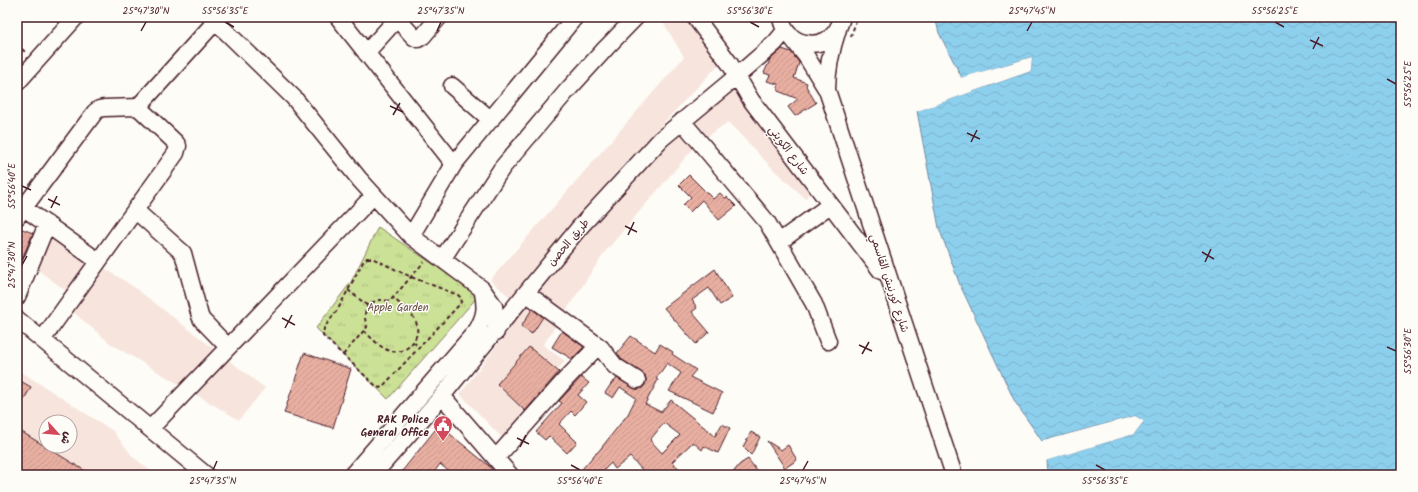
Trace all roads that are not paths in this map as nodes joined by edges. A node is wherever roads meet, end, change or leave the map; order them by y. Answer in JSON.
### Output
{"nodes":[{"id":1,"x":76,"y":17,"type":"edge"},
{"id":2,"x":338,"y":17,"type":"edge"},
{"id":3,"x":439,"y":17,"type":"edge"},
{"id":4,"x":575,"y":17,"type":"edge"},
{"id":5,"x":636,"y":17,"type":"edge"},
{"id":6,"x":695,"y":17,"type":"edge"},
{"id":7,"x":213,"y":19,"type":"edge"},
{"id":8,"x":840,"y":22,"type":"edge"},
{"id":9,"x":786,"y":29,"type":"edge"},
{"id":10,"x":366,"y":53,"type":"junction"},
{"id":11,"x":737,"y":76,"type":"junction"},
{"id":12,"x":17,"y":82,"type":"edge"},
{"id":13,"x":452,"y":86,"type":"dead end"},
{"id":14,"x":827,"y":90,"type":"junction"},
{"id":15,"x":138,"y":107,"type":"junction"},
{"id":16,"x":491,"y":120,"type":"junction"},
{"id":17,"x":682,"y":121,"type":"junction"},
{"id":18,"x":454,"y":164,"type":"junction"},
{"id":19,"x":374,"y":195,"type":"junction"},
{"id":20,"x":830,"y":205,"type":"junction"},
{"id":21,"x":135,"y":210,"type":"junction"},
{"id":22,"x":20,"y":212,"type":"edge"},
{"id":23,"x":47,"y":224,"type":"junction"},
{"id":24,"x":411,"y":236,"type":"junction"},
{"id":25,"x":779,"y":242,"type":"junction"},
{"id":26,"x":438,"y":255,"type":"junction"},
{"id":27,"x":98,"y":261,"type":"junction"},
{"id":28,"x":889,"y":280,"type":"junction"},
{"id":29,"x":482,"y":289,"type":"junction"},
{"id":30,"x":526,"y":293,"type":"junction"},
{"id":31,"x":17,"y":297,"type":"edge"},
{"id":32,"x":17,"y":319,"type":"edge"},
{"id":33,"x":496,"y":332,"type":"junction"},
{"id":34,"x":42,"y":340,"type":"junction"},
{"id":35,"x":828,"y":341,"type":"dead end"},
{"id":36,"x":598,"y":346,"type":"junction"},
{"id":37,"x":228,"y":347,"type":"junction"},
{"id":38,"x":637,"y":380,"type":"dead end"},
{"id":39,"x":442,"y":396,"type":"junction"},
{"id":40,"x":150,"y":429,"type":"junction"},
{"id":41,"x":392,"y":454,"type":"junction"},
{"id":42,"x":496,"y":458,"type":"junction"},
{"id":43,"x":206,"y":475,"type":"edge"},
{"id":44,"x":352,"y":475,"type":"edge"},
{"id":45,"x":373,"y":475,"type":"edge"},
{"id":46,"x":384,"y":475,"type":"edge"},
{"id":47,"x":510,"y":475,"type":"edge"},
{"id":48,"x":954,"y":475,"type":"edge"}],
"edges":[{"from":1,"to":12,"type":"street"},
{"from":2,"to":10,"type":"street"},
{"from":3,"to":10,"type":"street"},
{"from":4,"to":16,"type":"street"},
{"from":5,"to":26,"type":"street"},
{"from":6,"to":11,"type":"street","name":"شارع الكويتي"},
{"from":7,"to":15,"type":"street"},
{"from":7,"to":19,"type":"street"},
{"from":8,"to":9,"type":"street"},
{"from":8,"to":14,"type":"street","name":"شارع كورنيش القاسمي"},
{"from":9,"to":11,"type":"street","name":"طريق الحصن"},
{"from":9,"to":14,"type":"street","name":"شارع كورنيش القاسمي"},
{"from":10,"to":18,"type":"street"},
{"from":11,"to":17,"type":"street","name":"طريق الحصن"},
{"from":11,"to":20,"type":"street","name":"شارع الكويتي"},
{"from":13,"to":16,"type":"street"},
{"from":14,"to":28,"type":"street","name":"شارع كورنيش القاسمي"},
{"from":15,"to":21,"type":"street"},
{"from":15,"to":22,"type":"street"},
{"from":16,"to":18,"type":"street"},
{"from":17,"to":25,"type":"street"},
{"from":17,"to":30,"type":"street","name":"طريق الحصن"},
{"from":18,"to":24,"type":"street"},
{"from":19,"to":24,"type":"street"},
{"from":19,"to":37,"type":"street"},
{"from":20,"to":25,"type":"street"},
{"from":20,"to":28,"type":"street","name":"شارع الكويتي"},
{"from":21,"to":27,"type":"street"},
{"from":21,"to":37,"type":"street"},
{"from":22,"to":23,"type":"street"},
{"from":23,"to":27,"type":"street"},
{"from":23,"to":31,"type":"street"},
{"from":24,"to":26,"type":"street"},
{"from":25,"to":35,"type":"street"},
{"from":26,"to":29,"type":"street"},
{"from":27,"to":34,"type":"street"},
{"from":28,"to":48,"type":"street","name":"شارع كورنيش القاسمي"},
{"from":29,"to":33,"type":"street"},
{"from":29,"to":44,"type":"street"},
{"from":30,"to":33,"type":"street","name":"طريق الحصن"},
{"from":30,"to":36,"type":"street"},
{"from":32,"to":34,"type":"street"},
{"from":33,"to":39,"type":"street","name":"طريق الحصن"},
{"from":34,"to":40,"type":"street"},
{"from":36,"to":38,"type":"street"},
{"from":36,"to":42,"type":"street"},
{"from":37,"to":40,"type":"street"},
{"from":39,"to":41,"type":"street","name":"طريق الحصن"},
{"from":39,"to":42,"type":"street"},
{"from":40,"to":43,"type":"street"},
{"from":41,"to":45,"type":"street","name":"طريق الحصن"},
{"from":41,"to":46,"type":"street"},
{"from":42,"to":47,"type":"street"}]}
